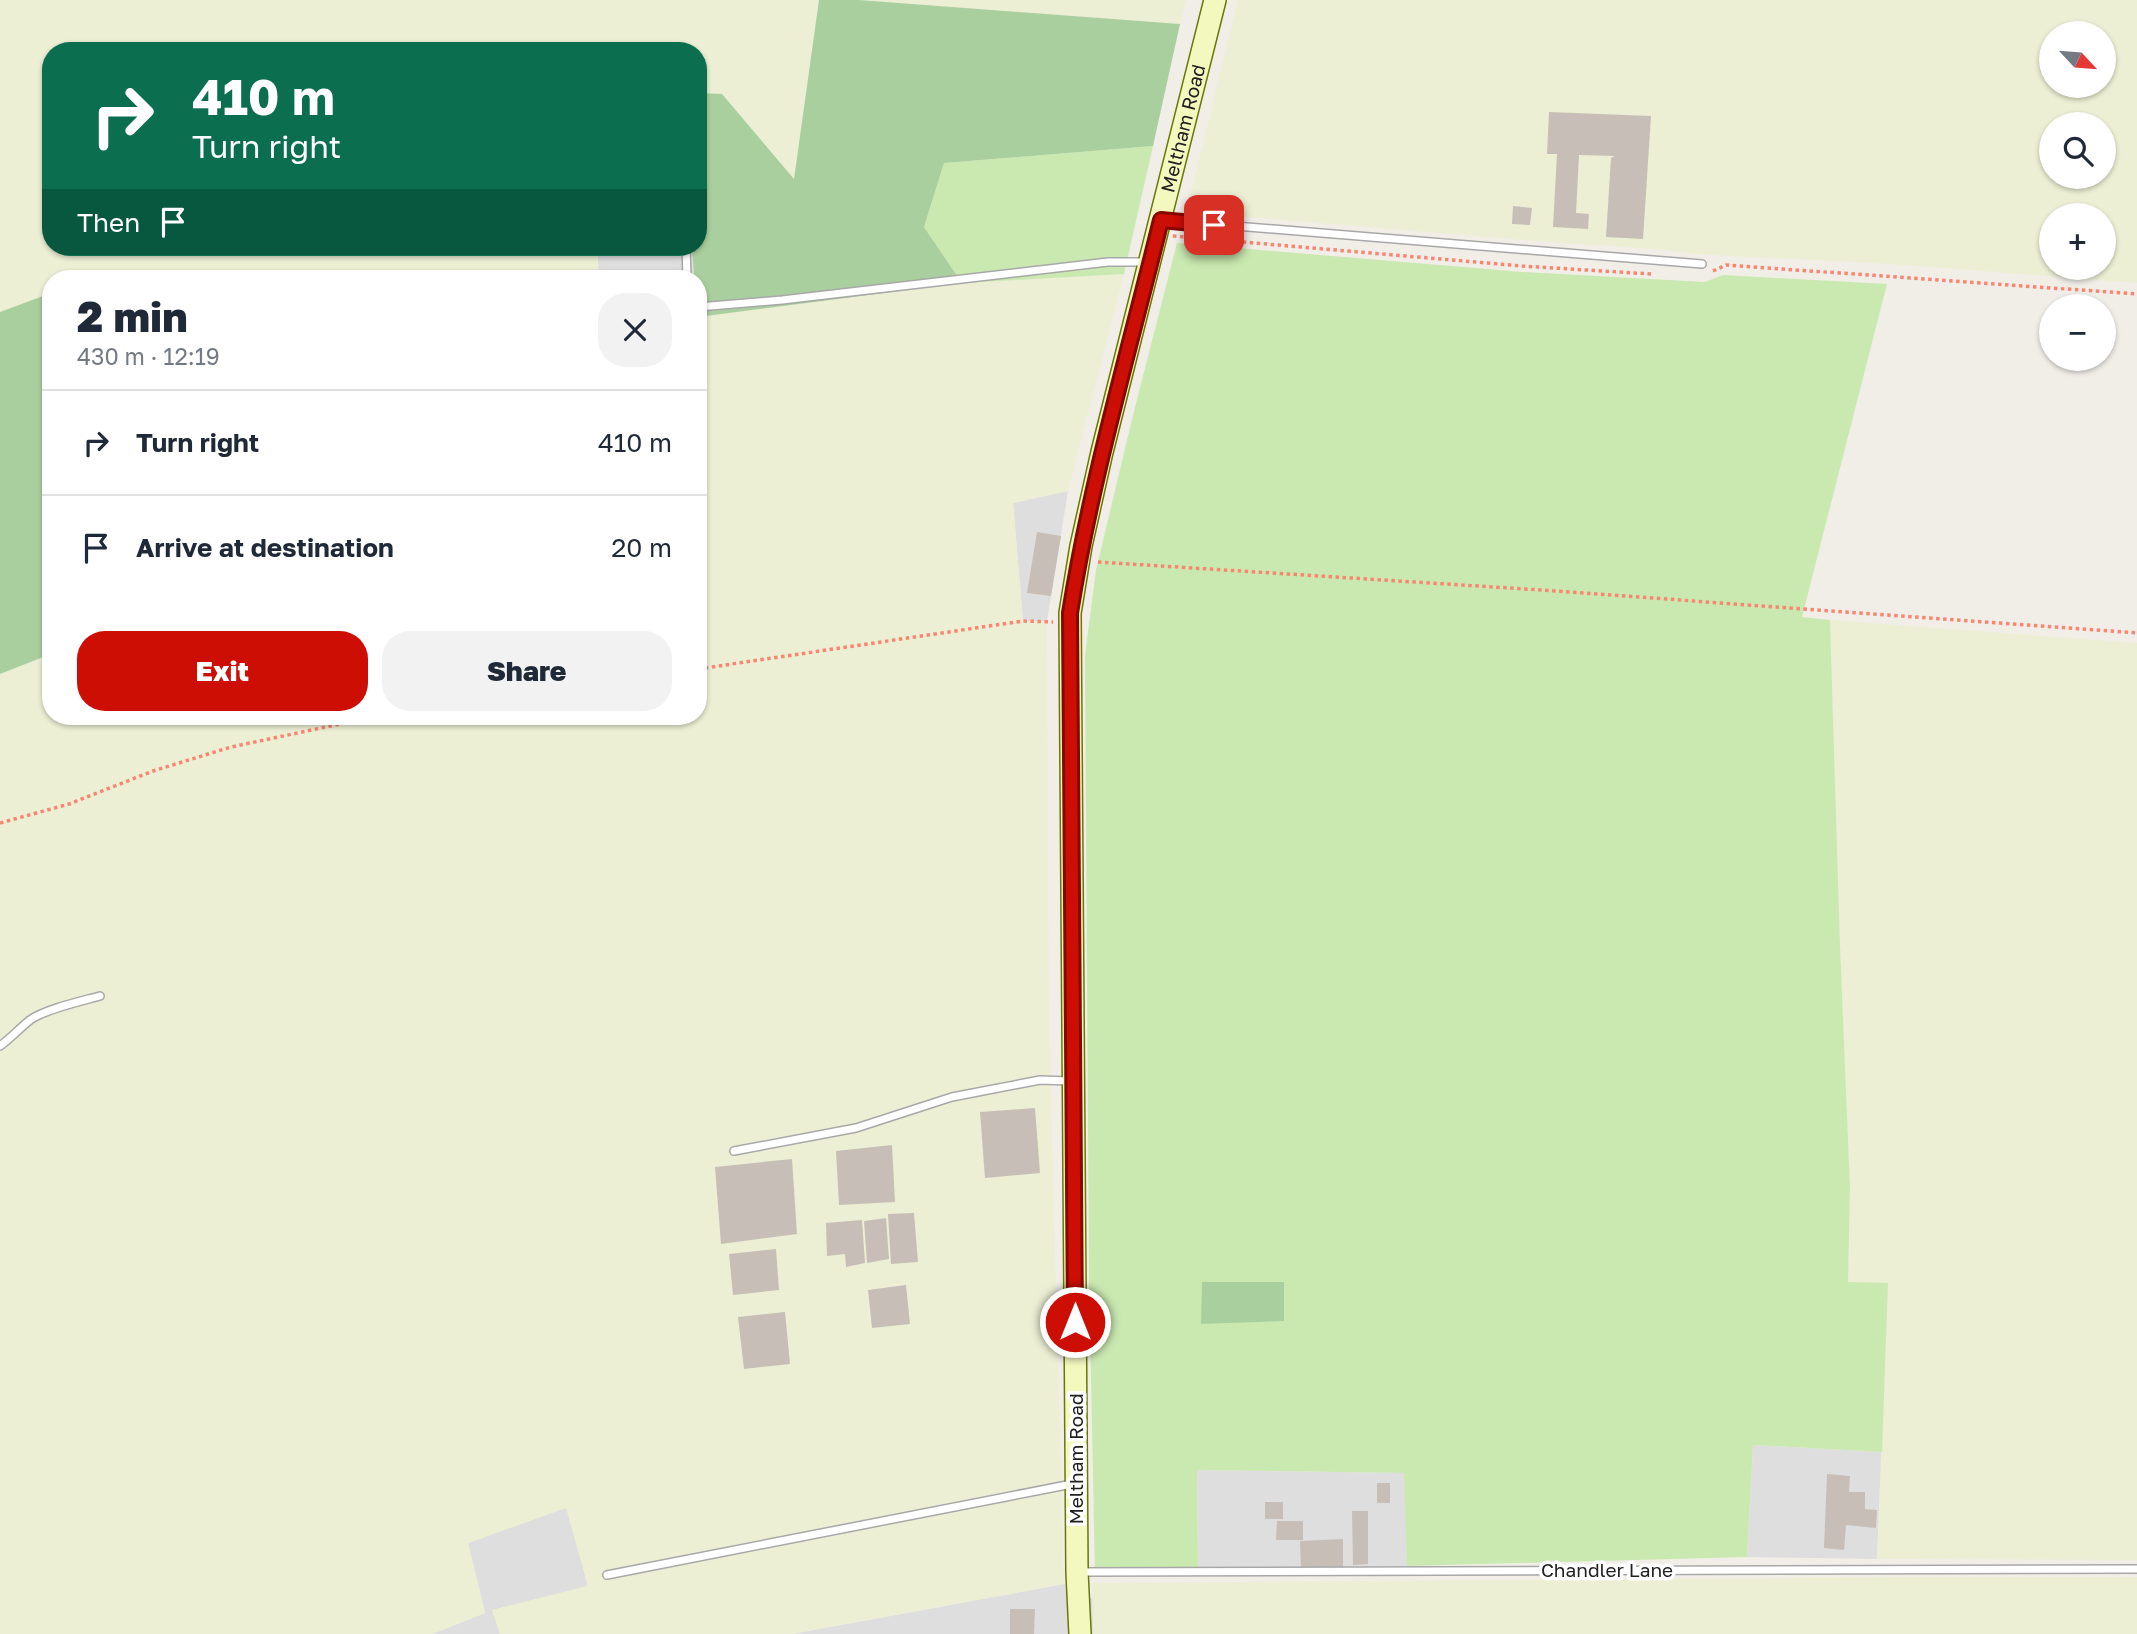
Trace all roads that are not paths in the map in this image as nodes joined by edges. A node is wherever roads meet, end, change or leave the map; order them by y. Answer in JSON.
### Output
{"nodes":[{"id":1,"x":1215,"y":0,"type":"edge"},
{"id":2,"x":1161,"y":220,"type":"junction"},
{"id":3,"x":1149,"y":262,"type":"junction"},
{"id":4,"x":1702,"y":264,"type":"dead end"},
{"id":5,"x":707,"y":306,"type":"edge"},
{"id":6,"x":100,"y":996,"type":"dead end"},
{"id":7,"x":0,"y":1046,"type":"edge"},
{"id":8,"x":1074,"y":1082,"type":"junction"},
{"id":9,"x":734,"y":1151,"type":"dead end"},
{"id":10,"x":1076,"y":1483,"type":"junction"},
{"id":11,"x":2137,"y":1569,"type":"edge"},
{"id":12,"x":1077,"y":1572,"type":"junction"},
{"id":13,"x":607,"y":1575,"type":"dead end"},
{"id":14,"x":1080,"y":1634,"type":"edge"}],
"edges":[{"from":1,"to":2,"type":"street","name":"Meltham Road"},
{"from":2,"to":3,"type":"street","name":"Meltham Road"},
{"from":2,"to":4,"type":"lane"},
{"from":3,"to":5,"type":"lane"},
{"from":3,"to":8,"type":"street","name":"Meltham Road"},
{"from":6,"to":7,"type":"lane"},
{"from":8,"to":9,"type":"lane"},
{"from":8,"to":10,"type":"street","name":"Meltham Road"},
{"from":10,"to":12,"type":"street","name":"Meltham Road"},
{"from":10,"to":13,"type":"lane"},
{"from":11,"to":12,"type":"lane","name":"Chandler Lane"},
{"from":12,"to":14,"type":"street","name":"Meltham Road"}]}
